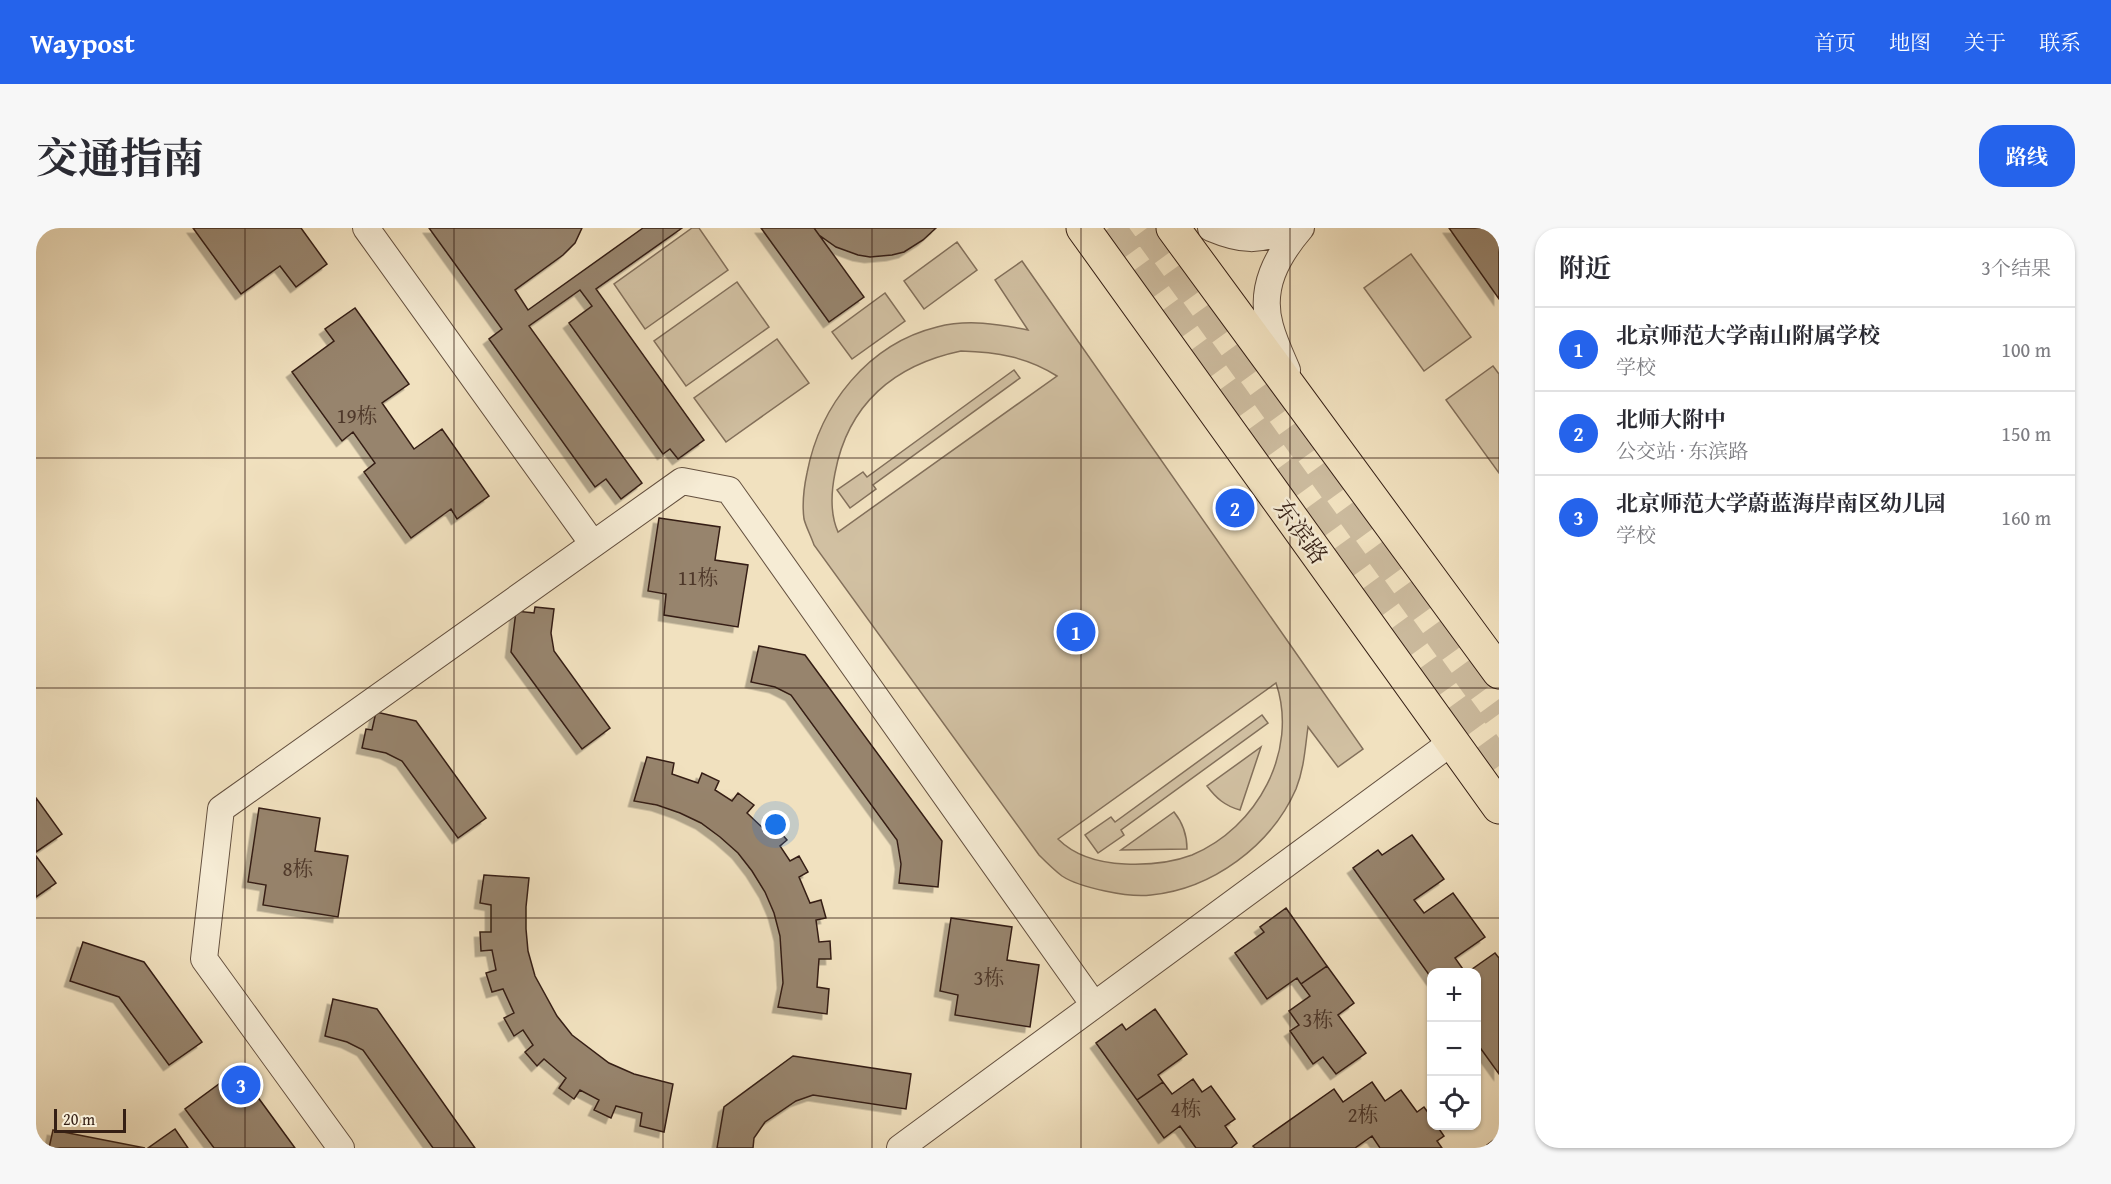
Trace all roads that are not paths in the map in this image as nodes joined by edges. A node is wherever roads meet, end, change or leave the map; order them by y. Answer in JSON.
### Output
{"nodes":[{"id":1,"x":366,"y":228,"type":"edge"},
{"id":2,"x":1083,"y":228,"type":"edge"},
{"id":3,"x":1173,"y":228,"type":"edge"},
{"id":4,"x":1211,"y":228,"type":"edge"},
{"id":5,"x":1290,"y":228,"type":"edge"},
{"id":6,"x":1301,"y":228,"type":"edge"},
{"id":7,"x":1299,"y":401,"type":"junction"},
{"id":8,"x":593,"y":544,"type":"junction"},
{"id":9,"x":1499,"y":672,"type":"edge"},
{"id":10,"x":1452,"y":742,"type":"junction"},
{"id":11,"x":1499,"y":807,"type":"edge"},
{"id":12,"x":1094,"y":1005,"type":"junction"},
{"id":13,"x":341,"y":1148,"type":"edge"},
{"id":14,"x":900,"y":1148,"type":"edge"}],
"edges":[{"from":1,"to":8,"type":"street"},
{"from":2,"to":10,"type":"main road","name":"东滨路"},
{"from":3,"to":7,"type":"main road"},
{"from":4,"to":5,"type":"street"},
{"from":6,"to":7,"type":"street"},
{"from":7,"to":9,"type":"main road"},
{"from":8,"to":12,"type":"street"},
{"from":8,"to":13,"type":"street"},
{"from":10,"to":11,"type":"main road","name":"东滨路"},
{"from":10,"to":12,"type":"street"},
{"from":12,"to":14,"type":"street"}]}
